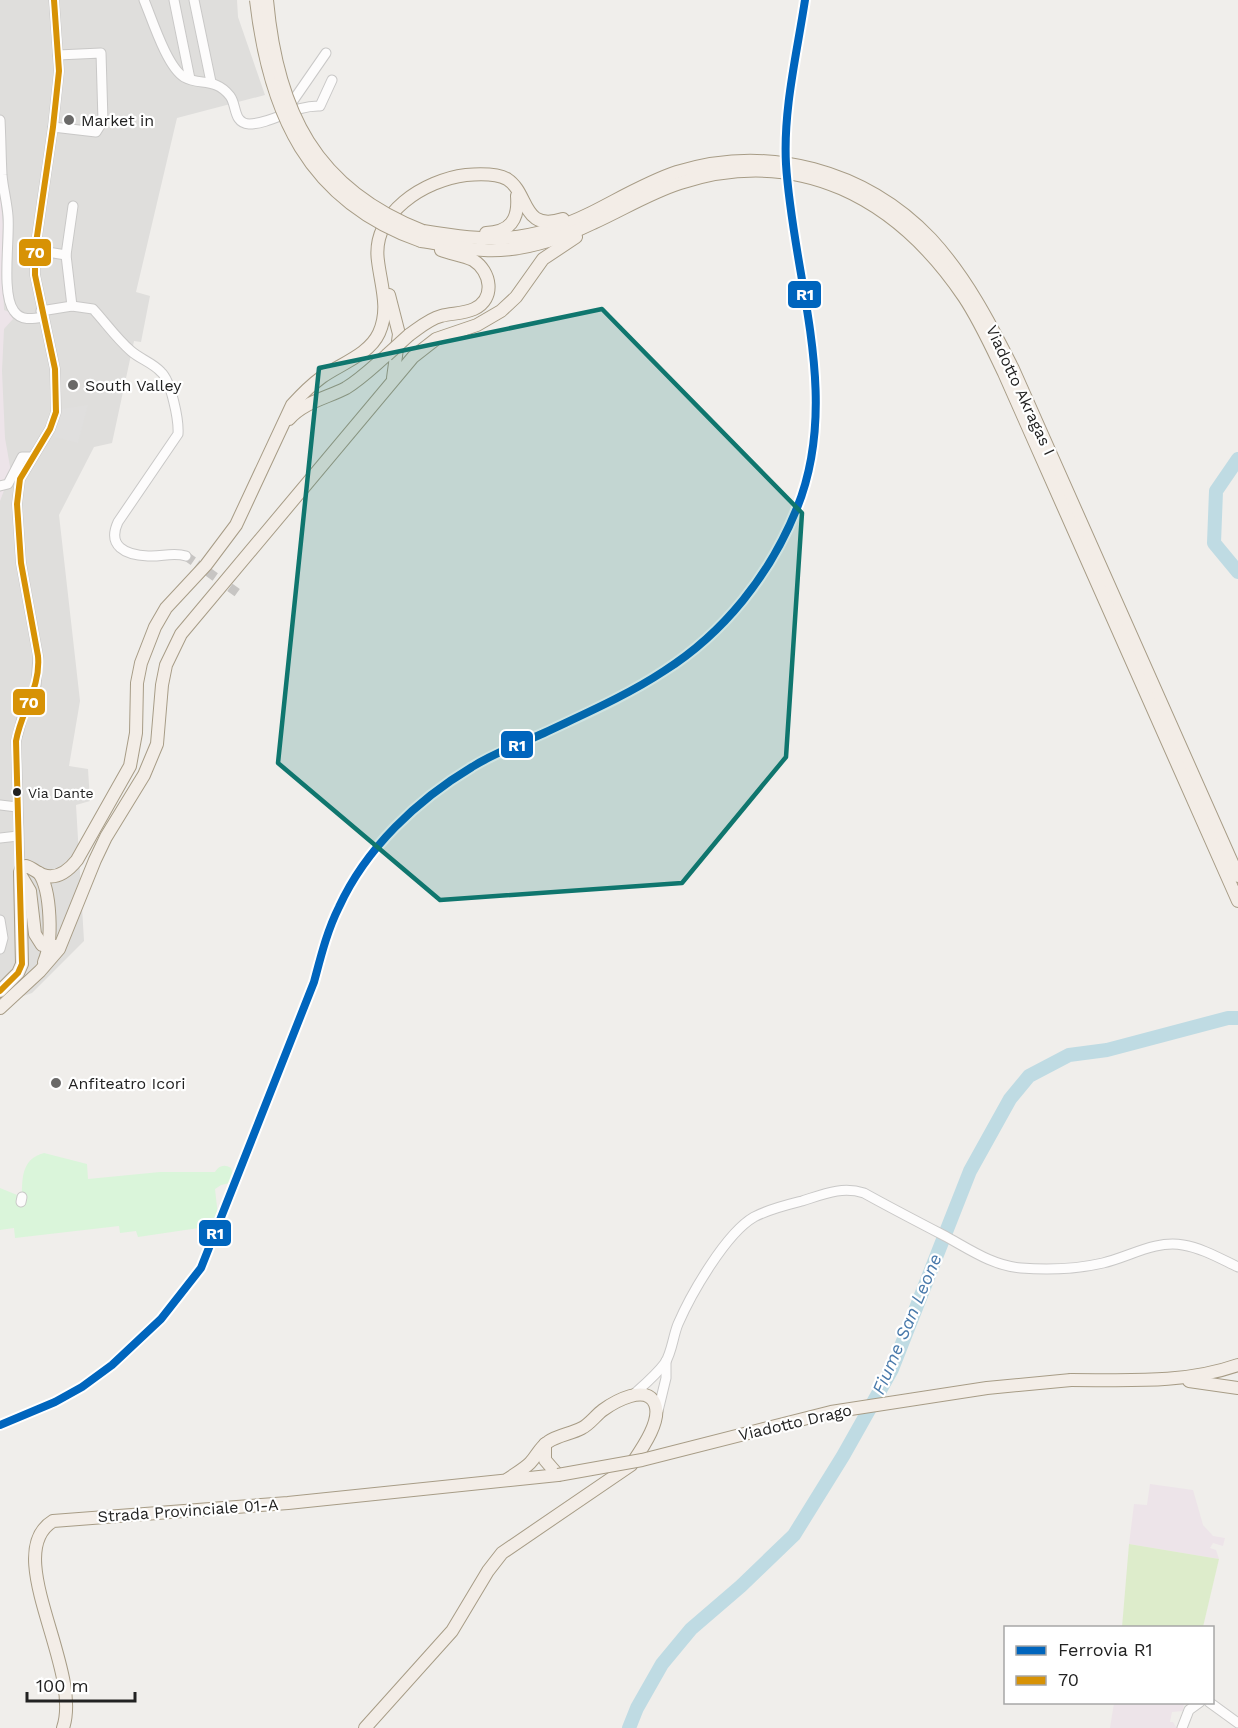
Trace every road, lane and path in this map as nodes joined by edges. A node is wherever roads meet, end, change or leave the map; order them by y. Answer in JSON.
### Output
{"nodes":[{"id":1,"x":54,"y":0,"type":"edge"},
{"id":2,"x":144,"y":0,"type":"edge"},
{"id":3,"x":174,"y":0,"type":"edge"},
{"id":4,"x":195,"y":0,"type":"edge"},
{"id":5,"x":256,"y":0,"type":"edge"},
{"id":6,"x":267,"y":0,"type":"edge"},
{"id":7,"x":200,"y":28,"type":"junction"},
{"id":8,"x":180,"y":32,"type":"junction"},
{"id":9,"x":326,"y":53,"type":"dead end"},
{"id":10,"x":58,"y":56,"type":"junction"},
{"id":11,"x":190,"y":79,"type":"junction"},
{"id":12,"x":332,"y":80,"type":"dead end"},
{"id":13,"x":211,"y":82,"type":"junction"},
{"id":14,"x":286,"y":112,"type":"junction"},
{"id":15,"x":0,"y":120,"type":"edge"},
{"id":16,"x":53,"y":127,"type":"junction"},
{"id":17,"x":514,"y":186,"type":"junction"},
{"id":18,"x":606,"y":205,"type":"junction"},
{"id":19,"x":73,"y":206,"type":"dead end"},
{"id":20,"x":623,"y":208,"type":"junction"},
{"id":21,"x":422,"y":236,"type":"junction"},
{"id":22,"x":35,"y":250,"type":"junction"},
{"id":23,"x":66,"y":255,"type":"junction"},
{"id":24,"x":380,"y":271,"type":"junction"},
{"id":25,"x":72,"y":306,"type":"junction"},
{"id":26,"x":42,"y":314,"type":"junction"},
{"id":27,"x":392,"y":379,"type":"junction"},
{"id":28,"x":280,"y":430,"type":"junction"},
{"id":29,"x":32,"y":457,"type":"junction"},
{"id":30,"x":0,"y":486,"type":"edge"},
{"id":31,"x":186,"y":556,"type":"tunnel mouth"},
{"id":32,"x":0,"y":805,"type":"edge"},
{"id":33,"x":17,"y":807,"type":"junction"},
{"id":34,"x":18,"y":836,"type":"junction"},
{"id":35,"x":0,"y":838,"type":"edge"},
{"id":36,"x":30,"y":871,"type":"junction"},
{"id":37,"x":1238,"y":876,"type":"edge"},
{"id":38,"x":1238,"y":901,"type":"edge"},
{"id":39,"x":0,"y":920,"type":"edge"},
{"id":40,"x":55,"y":946,"type":"junction"},
{"id":41,"x":0,"y":949,"type":"edge"},
{"id":42,"x":0,"y":992,"type":"edge"},
{"id":43,"x":0,"y":1008,"type":"edge"},
{"id":44,"x":1238,"y":1267,"type":"edge"},
{"id":45,"x":666,"y":1361,"type":"junction"},
{"id":46,"x":1234,"y":1366,"type":"edge"},
{"id":47,"x":1176,"y":1379,"type":"junction"},
{"id":48,"x":1236,"y":1388,"type":"edge"},
{"id":49,"x":633,"y":1395,"type":"junction"},
{"id":50,"x":658,"y":1411,"type":"junction"},
{"id":51,"x":545,"y":1444,"type":"junction"},
{"id":52,"x":545,"y":1460,"type":"junction"},
{"id":53,"x":532,"y":1461,"type":"junction"},
{"id":54,"x":558,"y":1475,"type":"junction"},
{"id":55,"x":540,"y":1477,"type":"junction"},
{"id":56,"x":505,"y":1480,"type":"junction"},
{"id":57,"x":27,"y":1535,"type":"dead end"},
{"id":58,"x":40,"y":1639,"type":"dead end"},
{"id":59,"x":1197,"y":1704,"type":"edge"},
{"id":60,"x":1212,"y":1704,"type":"edge"},
{"id":61,"x":1238,"y":1723,"type":"edge"},
{"id":62,"x":63,"y":1728,"type":"edge"},
{"id":63,"x":365,"y":1728,"type":"edge"},
{"id":64,"x":1182,"y":1728,"type":"edge"}],
"edges":[{"from":1,"to":10,"type":"street"},
{"from":2,"to":11,"type":"street"},
{"from":3,"to":8,"type":"street"},
{"from":4,"to":7,"type":"street"},
{"from":5,"to":21,"type":"main road","bridge":true},
{"from":6,"to":21,"type":"main road","bridge":true},
{"from":7,"to":8,"type":"street"},
{"from":7,"to":13,"type":"street"},
{"from":8,"to":11,"type":"street"},
{"from":9,"to":14,"type":"street"},
{"from":10,"to":16,"type":"street"},
{"from":10,"to":16,"type":"street"},
{"from":11,"to":13,"type":"street"},
{"from":12,"to":14,"type":"street"},
{"from":13,"to":14,"type":"street"},
{"from":15,"to":26,"type":"street"},
{"from":16,"to":22,"type":"street"},
{"from":17,"to":18,"type":"main road"},
{"from":17,"to":21,"type":"main road"},
{"from":17,"to":24,"type":"main road"},
{"from":18,"to":21,"type":"main road"},
{"from":18,"to":37,"type":"main road","name":"Viadotto Akragas I"},
{"from":19,"to":23,"type":"street"},
{"from":20,"to":21,"type":"main road"},
{"from":20,"to":27,"type":"main road"},
{"from":20,"to":38,"type":"main road","name":"Viadotto Akragas I"},
{"from":21,"to":28,"type":"main road","bridge":true},
{"from":22,"to":23,"type":"street"},
{"from":22,"to":26,"type":"street"},
{"from":23,"to":25,"type":"street"},
{"from":24,"to":27,"type":"main road"},
{"from":24,"to":28,"type":"main road"},
{"from":25,"to":26,"type":"street"},
{"from":25,"to":31,"type":"street"},
{"from":26,"to":29,"type":"street"},
{"from":27,"to":40,"type":"main road"},
{"from":28,"to":36,"type":"main road"},
{"from":29,"to":30,"type":"street"},
{"from":29,"to":33,"type":"street"},
{"from":32,"to":33,"type":"street"},
{"from":33,"to":34,"type":"street"},
{"from":34,"to":35,"type":"street"},
{"from":34,"to":36,"type":"street"},
{"from":36,"to":40,"type":"main road"},
{"from":36,"to":40,"type":"main road"},
{"from":36,"to":42,"type":"main road"},
{"from":39,"to":41,"type":"street"},
{"from":40,"to":43,"type":"main road"},
{"from":44,"to":45,"type":"street"},
{"from":45,"to":49,"type":"street"},
{"from":45,"to":50,"type":"street"},
{"from":46,"to":47,"type":"main road"},
{"from":47,"to":48,"type":"main road"},
{"from":47,"to":54,"type":"main road","name":"Viadotto Drago","bridge":true},
{"from":49,"to":50,"type":"main road"},
{"from":49,"to":51,"type":"main road"},
{"from":50,"to":63,"type":"main road"},
{"from":51,"to":52,"type":"main road"},
{"from":51,"to":53,"type":"main road"},
{"from":52,"to":54,"type":"main road"},
{"from":52,"to":55,"type":"main road"},
{"from":53,"to":55,"type":"main road"},
{"from":53,"to":56,"type":"main road"},
{"from":54,"to":55,"type":"main road","name":"Strada Provinciale 01-A"},
{"from":55,"to":56,"type":"main road","name":"Strada Provinciale 01-A"},
{"from":56,"to":57,"type":"main road","name":"Strada Provinciale 01-A"},
{"from":58,"to":62,"type":"main road"},
{"from":59,"to":64,"type":"street"},
{"from":60,"to":61,"type":"street"}]}
